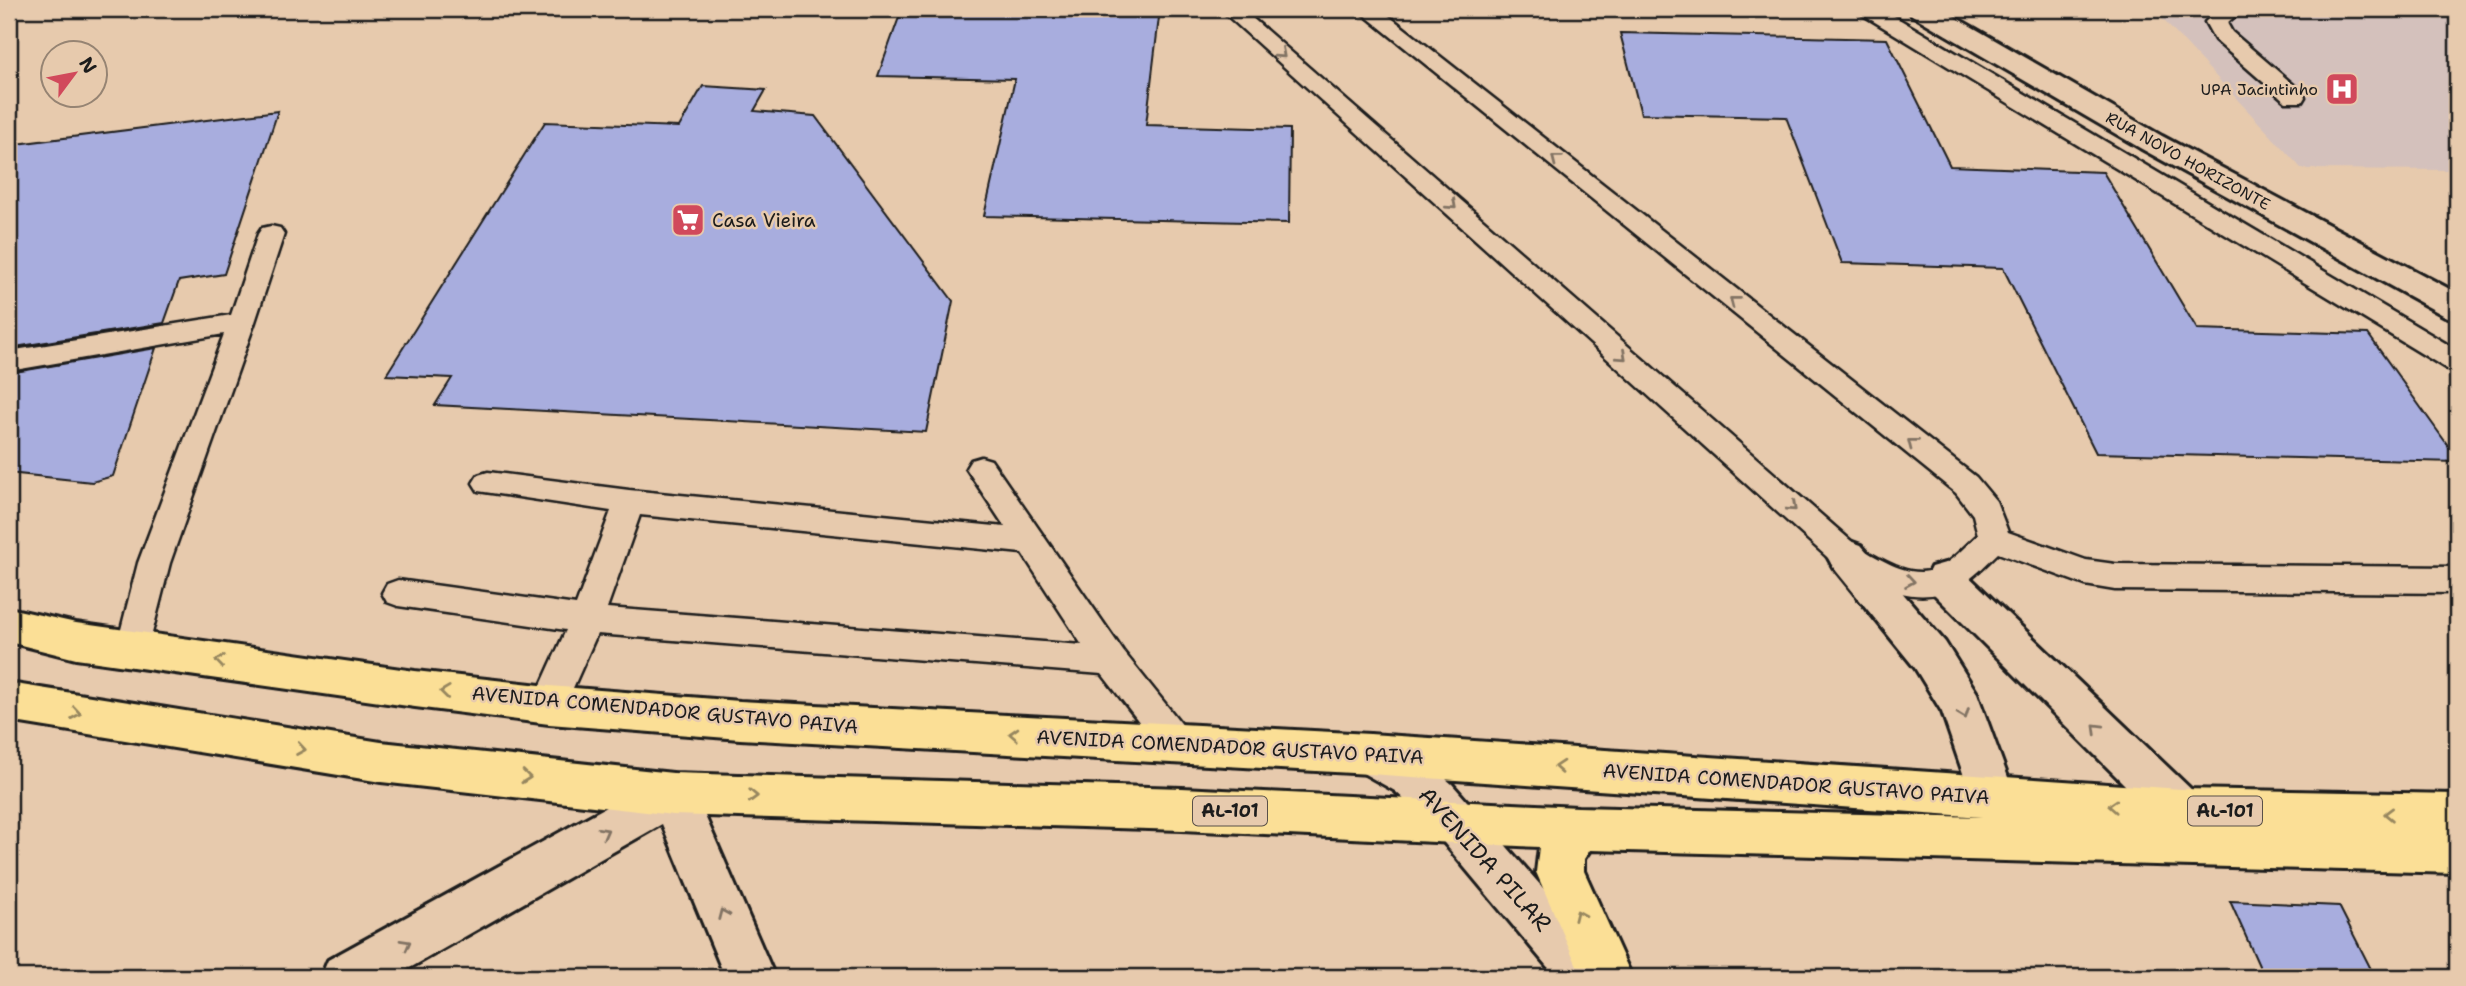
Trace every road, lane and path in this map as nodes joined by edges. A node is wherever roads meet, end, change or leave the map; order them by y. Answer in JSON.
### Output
{"nodes":[{"id":1,"x":1230,"y":9,"type":"edge"},
{"id":2,"x":1367,"y":9,"type":"edge"},
{"id":3,"x":1867,"y":9,"type":"edge"},
{"id":4,"x":1922,"y":9,"type":"edge"},
{"id":5,"x":2242,"y":9,"type":"edge"},
{"id":6,"x":2294,"y":97,"type":"dead end"},
{"id":7,"x":271,"y":234,"type":"dead end"},
{"id":8,"x":2457,"y":308,"type":"edge"},
{"id":9,"x":242,"y":322,"type":"junction"},
{"id":10,"x":9,"y":361,"type":"edge"},
{"id":11,"x":2457,"y":362,"type":"edge"},
{"id":12,"x":981,"y":468,"type":"dead end"},
{"id":13,"x":488,"y":482,"type":"dead end"},
{"id":14,"x":629,"y":502,"type":"junction"},
{"id":15,"x":1994,"y":539,"type":"junction"},
{"id":16,"x":1030,"y":542,"type":"junction"},
{"id":17,"x":1847,"y":556,"type":"junction"},
{"id":18,"x":1945,"y":579,"type":"junction"},
{"id":19,"x":2457,"y":580,"type":"edge"},
{"id":20,"x":398,"y":593,"type":"dead end"},
{"id":21,"x":587,"y":620,"type":"junction"},
{"id":22,"x":9,"y":625,"type":"edge"},
{"id":23,"x":132,"y":649,"type":"junction"},
{"id":24,"x":1111,"y":661,"type":"junction"},
{"id":25,"x":9,"y":702,"type":"edge"},
{"id":26,"x":549,"y":705,"type":"junction"},
{"id":27,"x":1176,"y":743,"type":"junction"},
{"id":28,"x":1370,"y":754,"type":"junction"},
{"id":29,"x":673,"y":794,"type":"junction"},
{"id":30,"x":1993,"y":799,"type":"junction"},
{"id":31,"x":2181,"y":810,"type":"junction"},
{"id":32,"x":2457,"y":816,"type":"edge"},
{"id":33,"x":1457,"y":823,"type":"junction"},
{"id":34,"x":1578,"y":828,"type":"junction"},
{"id":35,"x":2457,"y":851,"type":"edge"},
{"id":36,"x":346,"y":977,"type":"edge"},
{"id":37,"x":750,"y":977,"type":"edge"},
{"id":38,"x":1588,"y":977,"type":"edge"},
{"id":39,"x":1607,"y":977,"type":"edge"}],
"edges":[{"from":1,"to":17,"type":"lane","one_way":true},
{"from":15,"to":2,"type":"lane","one_way":true},
{"from":3,"to":11,"type":"lane"},
{"from":4,"to":8,"type":"street","name":"RUA NOVO HORIZONTE"},
{"from":5,"to":6,"type":"lane"},
{"from":7,"to":9,"type":"lane"},
{"from":9,"to":10,"type":"lane"},
{"from":9,"to":23,"type":"lane"},
{"from":12,"to":16,"type":"lane"},
{"from":13,"to":14,"type":"lane"},
{"from":14,"to":16,"type":"lane"},
{"from":14,"to":21,"type":"lane"},
{"from":15,"to":18,"type":"lane"},
{"from":15,"to":19,"type":"lane"},
{"from":16,"to":24,"type":"lane"},
{"from":17,"to":18,"type":"lane","one_way":true},
{"from":17,"to":30,"type":"street","one_way":true},
{"from":31,"to":18,"type":"street","one_way":true},
{"from":20,"to":21,"type":"lane"},
{"from":21,"to":24,"type":"lane"},
{"from":21,"to":26,"type":"lane"},
{"from":22,"to":23,"type":"main road","name":"AVENIDA COMENDADOR GUSTAVO PAIVA","number":"AL-101"},
{"from":26,"to":23,"type":"main road","name":"AVENIDA COMENDADOR GUSTAVO PAIVA","number":"AL-101","one_way":true},
{"from":24,"to":27,"type":"lane"},
{"from":25,"to":29,"type":"main road","number":"AL-101","one_way":true},
{"from":27,"to":26,"type":"main road","name":"AVENIDA COMENDADOR GUSTAVO PAIVA","number":"AL-101","one_way":true},
{"from":27,"to":28,"type":"main road","name":"AVENIDA COMENDADOR GUSTAVO PAIVA","number":"AL-101"},
{"from":30,"to":28,"type":"main road","name":"AVENIDA COMENDADOR GUSTAVO PAIVA","number":"AL-101","one_way":true},
{"from":28,"to":33,"type":"street","name":"AVENIDA PILAR"},
{"from":29,"to":33,"type":"main road","number":"AL-101","one_way":true},
{"from":36,"to":29,"type":"street","one_way":true},
{"from":37,"to":29,"type":"street","one_way":true},
{"from":31,"to":30,"type":"main road","name":"AVENIDA COMENDADOR GUSTAVO PAIVA","number":"AL-101","one_way":true},
{"from":32,"to":31,"type":"main road","name":"AVENIDA COMENDADOR GUSTAVO PAIVA","number":"AL-101","one_way":true},
{"from":33,"to":34,"type":"main road","number":"AL-101"},
{"from":33,"to":38,"type":"street","name":"AVENIDA PILAR"},
{"from":34,"to":35,"type":"main road","number":"AL-101"},
{"from":39,"to":34,"type":"main road","one_way":true}]}
